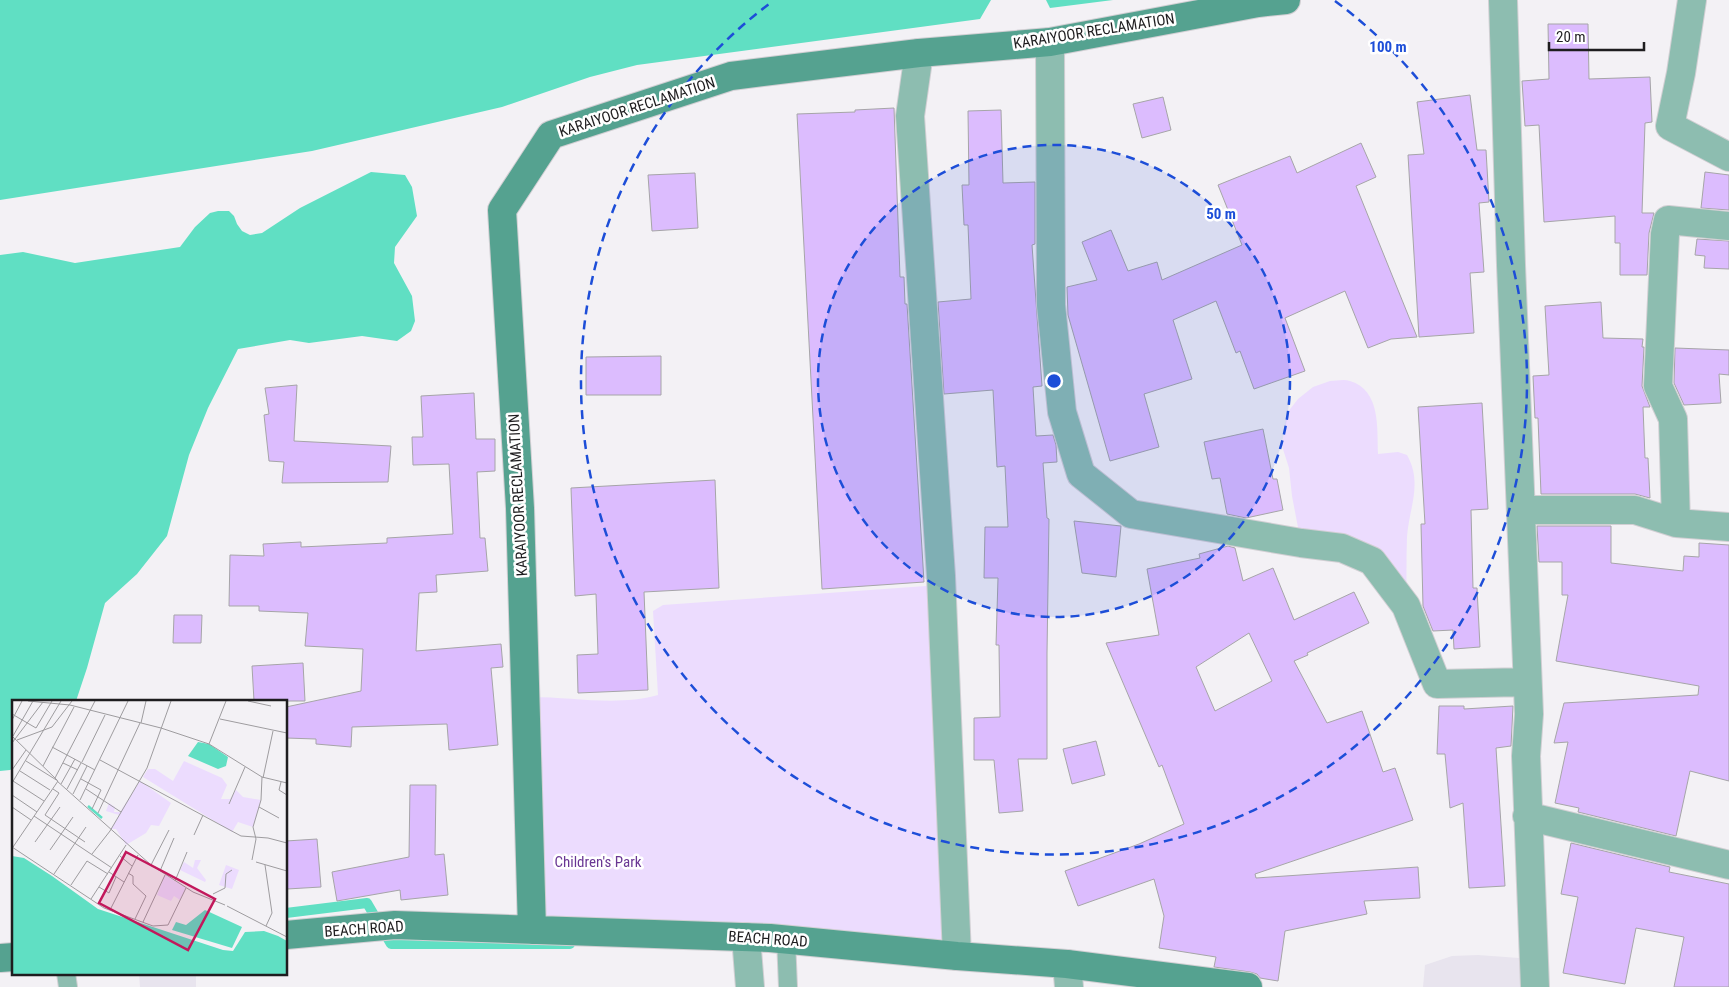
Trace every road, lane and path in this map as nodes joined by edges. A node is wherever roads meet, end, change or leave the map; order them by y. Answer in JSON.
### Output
{"nodes":[{"id":1,"x":1286,"y":0,"type":"edge"},
{"id":2,"x":1503,"y":0,"type":"edge"},
{"id":3,"x":1692,"y":0,"type":"edge"},
{"id":4,"x":1050,"y":42,"type":"junction"},
{"id":5,"x":919,"y":53,"type":"junction"},
{"id":6,"x":1729,"y":157,"type":"edge"},
{"id":7,"x":1729,"y":226,"type":"edge"},
{"id":8,"x":1521,"y":510,"type":"junction"},
{"id":9,"x":1676,"y":523,"type":"junction"},
{"id":10,"x":1729,"y":527,"type":"edge"},
{"id":11,"x":1527,"y":682,"type":"junction"},
{"id":12,"x":1527,"y":816,"type":"junction"},
{"id":13,"x":1729,"y":865,"type":"edge"},
{"id":14,"x":532,"y":930,"type":"junction"},
{"id":15,"x":288,"y":934,"type":"edge"},
{"id":16,"x":746,"y":937,"type":"junction"},
{"id":17,"x":786,"y":940,"type":"junction"},
{"id":18,"x":957,"y":956,"type":"junction"},
{"id":19,"x":66,"y":974,"type":"edge"},
{"id":20,"x":1068,"y":976,"type":"edge"},
{"id":21,"x":1243,"y":986,"type":"edge"},
{"id":22,"x":68,"y":987,"type":"edge"},
{"id":23,"x":750,"y":987,"type":"edge"},
{"id":24,"x":788,"y":987,"type":"edge"},
{"id":25,"x":1535,"y":987,"type":"edge"}],
"edges":[{"from":1,"to":4,"type":"main road","name":"KARAIYOOR RECLAMATION"},
{"from":2,"to":8,"type":"street"},
{"from":3,"to":6,"type":"street"},
{"from":4,"to":5,"type":"main road","name":"KARAIYOOR RECLAMATION"},
{"from":4,"to":11,"type":"street"},
{"from":5,"to":14,"type":"main road","name":"KARAIYOOR RECLAMATION"},
{"from":5,"to":18,"type":"street"},
{"from":7,"to":9,"type":"street"},
{"from":8,"to":9,"type":"street"},
{"from":8,"to":11,"type":"street"},
{"from":9,"to":10,"type":"street"},
{"from":11,"to":12,"type":"street"},
{"from":12,"to":13,"type":"street"},
{"from":12,"to":25,"type":"street"},
{"from":14,"to":15,"type":"main road","name":"BEACH ROAD"},
{"from":14,"to":16,"type":"main road","name":"BEACH ROAD"},
{"from":16,"to":17,"type":"main road","name":"BEACH ROAD"},
{"from":16,"to":23,"type":"street"},
{"from":17,"to":18,"type":"main road","name":"BEACH ROAD"},
{"from":17,"to":24,"type":"lane"},
{"from":18,"to":20,"type":"main road","name":"BEACH ROAD"},
{"from":19,"to":22,"type":"lane"},
{"from":20,"to":21,"type":"main road","name":"BEACH ROAD"}]}
